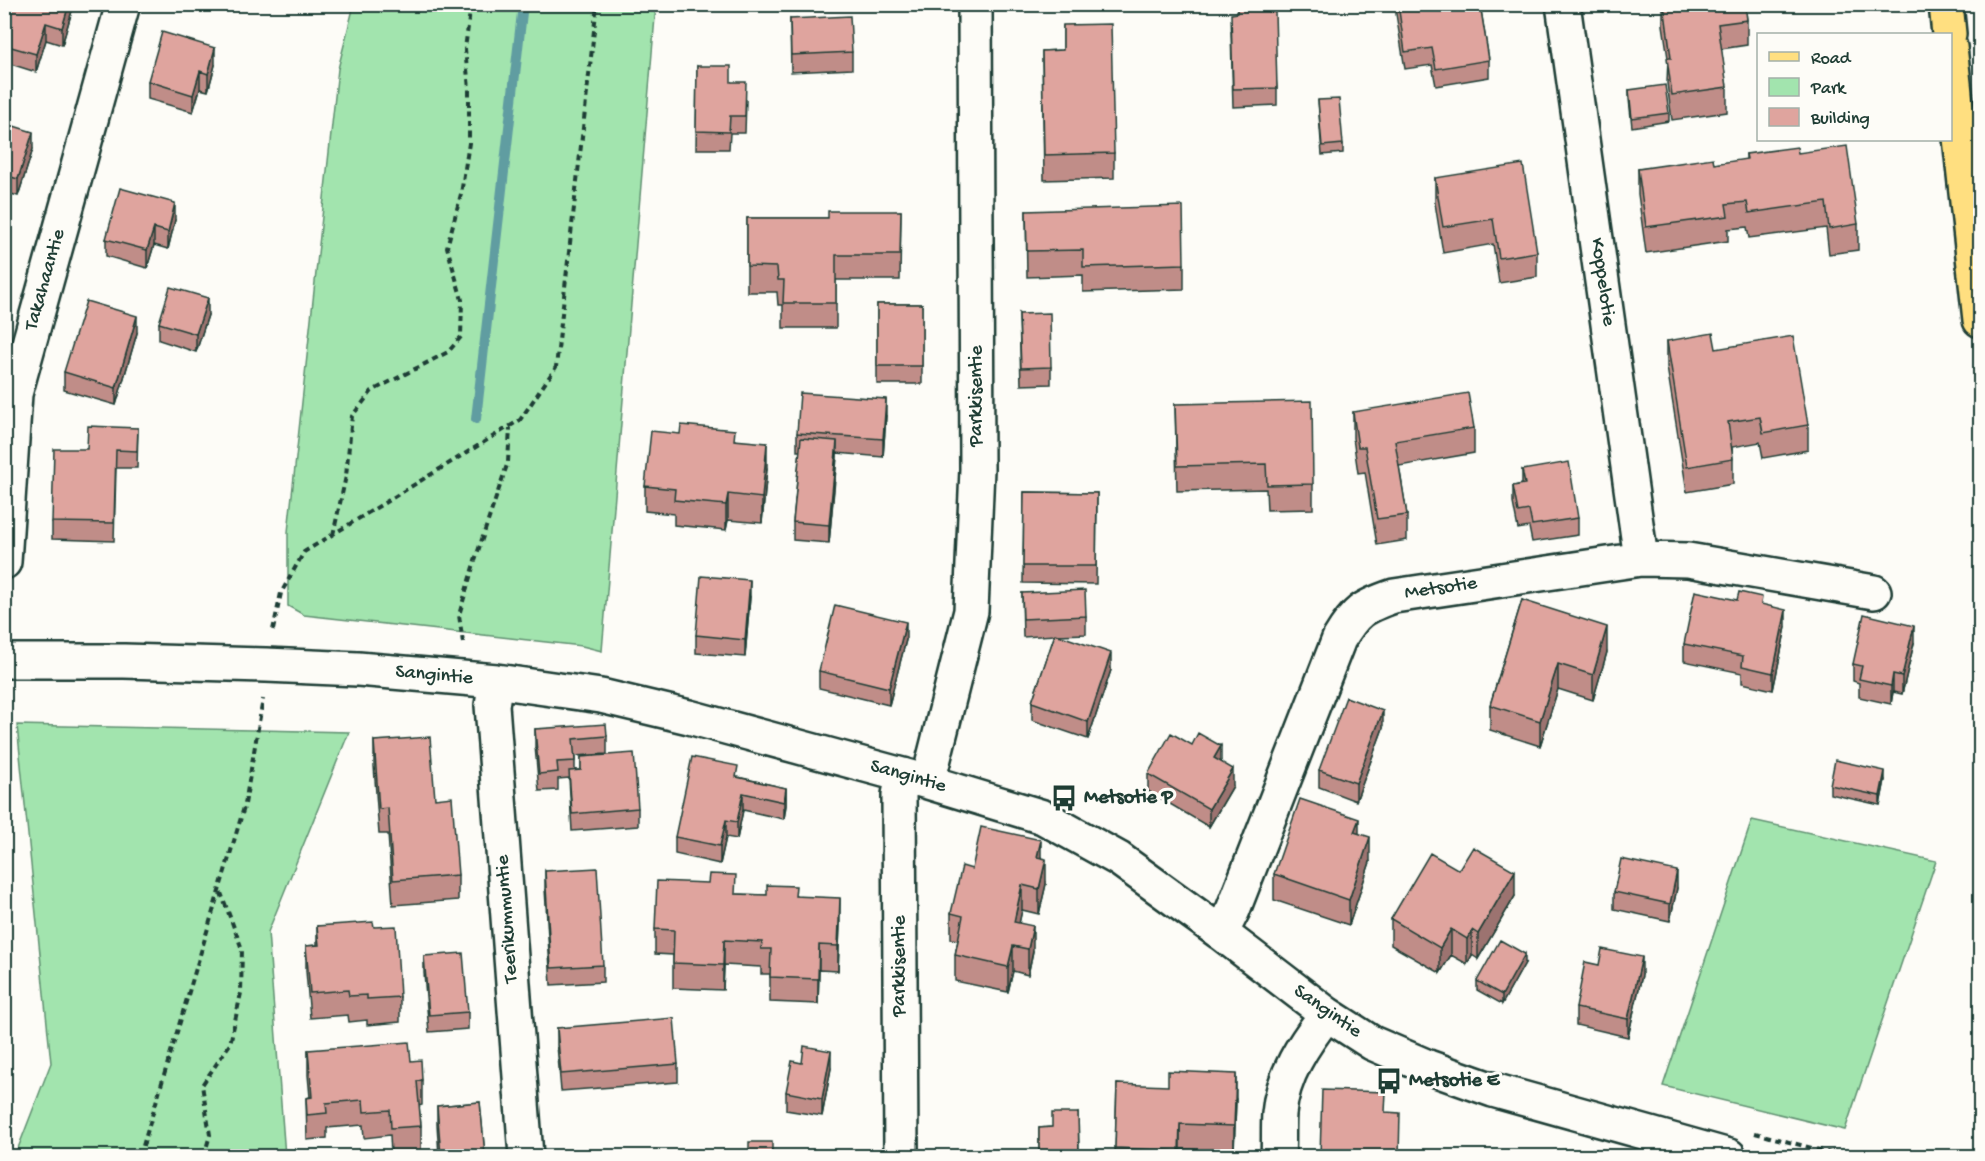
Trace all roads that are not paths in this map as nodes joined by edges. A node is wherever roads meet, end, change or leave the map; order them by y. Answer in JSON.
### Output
{"nodes":[{"id":1,"x":123,"y":4,"type":"edge"},
{"id":2,"x":1563,"y":4,"type":"edge"},
{"id":3,"x":1946,"y":4,"type":"edge"},
{"id":4,"x":984,"y":5,"type":"edge"},
{"id":5,"x":1949,"y":33,"type":"edge"},
{"id":6,"x":1952,"y":64,"type":"edge"},
{"id":7,"x":1980,"y":320,"type":"edge"},
{"id":8,"x":1641,"y":559,"type":"junction"},
{"id":9,"x":4,"y":562,"type":"edge"},
{"id":10,"x":1874,"y":592,"type":"dead end"},
{"id":11,"x":4,"y":661,"type":"edge"},
{"id":12,"x":496,"y":681,"type":"junction"},
{"id":13,"x":915,"y":779,"type":"junction"},
{"id":14,"x":1221,"y":933,"type":"junction"},
{"id":15,"x":1327,"y":1014,"type":"junction"},
{"id":16,"x":1737,"y":1143,"type":"edge"},
{"id":17,"x":526,"y":1156,"type":"edge"},
{"id":18,"x":901,"y":1156,"type":"edge"},
{"id":19,"x":1278,"y":1156,"type":"edge"}],
"edges":[{"from":1,"to":9,"type":"street","name":"Takahaantie"},
{"from":2,"to":8,"type":"street","name":"Koppelotie"},
{"from":3,"to":5,"type":"main road"},
{"from":4,"to":13,"type":"street","name":"Parkkisentie"},
{"from":6,"to":7,"type":"main road"},
{"from":8,"to":10,"type":"street","name":"Metsotie"},
{"from":8,"to":14,"type":"street","name":"Metsotie"},
{"from":11,"to":12,"type":"street","name":"Sangintie"},
{"from":12,"to":13,"type":"street","name":"Sangintie"},
{"from":12,"to":17,"type":"street","name":"Teerikummuntie"},
{"from":13,"to":14,"type":"street","name":"Sangintie"},
{"from":13,"to":18,"type":"street","name":"Parkkisentie"},
{"from":14,"to":15,"type":"street","name":"Sangintie"},
{"from":15,"to":16,"type":"street","name":"Sangintie"},
{"from":15,"to":19,"type":"street"}]}
